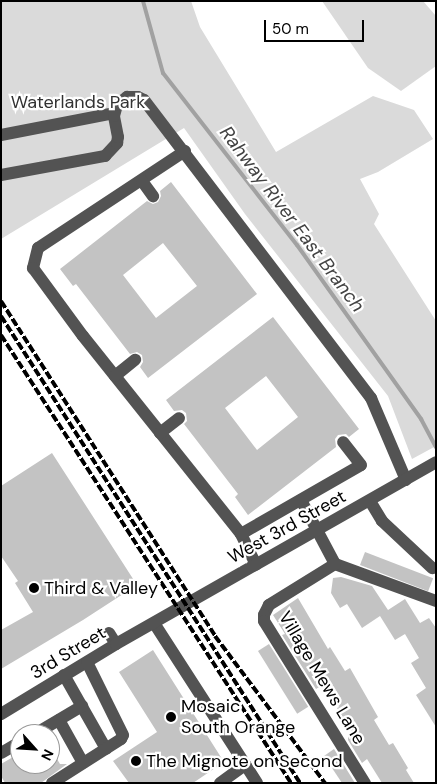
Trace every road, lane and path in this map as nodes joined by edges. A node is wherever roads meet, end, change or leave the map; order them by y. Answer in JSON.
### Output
{"nodes":[{"id":1,"x":114,"y":113,"type":"junction"},
{"id":2,"x":1,"y":135,"type":"edge"},
{"id":3,"x":185,"y":151,"type":"junction"},
{"id":4,"x":1,"y":175,"type":"edge"},
{"id":5,"x":142,"y":181,"type":"junction"},
{"id":6,"x":153,"y":196,"type":"dead end"},
{"id":7,"x":135,"y":360,"type":"dead end"},
{"id":8,"x":114,"y":376,"type":"junction"},
{"id":9,"x":179,"y":418,"type":"dead end"},
{"id":10,"x":160,"y":433,"type":"junction"},
{"id":11,"x":343,"y":442,"type":"dead end"},
{"id":12,"x":436,"y":462,"type":"edge"},
{"id":13,"x":406,"y":480,"type":"junction"},
{"id":14,"x":301,"y":500,"type":"junction"},
{"id":15,"x":370,"y":500,"type":"junction"},
{"id":16,"x":318,"y":531,"type":"junction"},
{"id":17,"x":240,"y":534,"type":"junction"},
{"id":18,"x":335,"y":564,"type":"junction"},
{"id":19,"x":256,"y":565,"type":"junction"},
{"id":20,"x":432,"y":568,"type":"dead end"},
{"id":21,"x":436,"y":601,"type":"edge"},
{"id":22,"x":154,"y":623,"type":"junction"},
{"id":23,"x":109,"y":633,"type":"dead end"},
{"id":24,"x":116,"y":644,"type":"junction"},
{"id":25,"x":87,"y":662,"type":"junction"},
{"id":26,"x":64,"y":675,"type":"junction"},
{"id":27,"x":82,"y":706,"type":"junction"},
{"id":28,"x":1,"y":714,"type":"edge"},
{"id":29,"x":59,"y":720,"type":"junction"},
{"id":30,"x":52,"y":724,"type":"edge"},
{"id":31,"x":106,"y":749,"type":"junction"},
{"id":32,"x":83,"y":763,"type":"junction"},
{"id":33,"x":245,"y":765,"type":"junction"},
{"id":34,"x":52,"y":783,"type":"edge"},
{"id":35,"x":220,"y":783,"type":"edge"},
{"id":36,"x":257,"y":783,"type":"edge"},
{"id":37,"x":365,"y":783,"type":"edge"}],
"edges":[{"from":1,"to":2,"type":"street"},
{"from":1,"to":3,"type":"street"},
{"from":1,"to":4,"type":"street"},
{"from":3,"to":5,"type":"street"},
{"from":3,"to":13,"type":"street"},
{"from":5,"to":6,"type":"street"},
{"from":5,"to":8,"type":"street"},
{"from":7,"to":8,"type":"street"},
{"from":8,"to":10,"type":"street"},
{"from":9,"to":10,"type":"street"},
{"from":10,"to":17,"type":"street"},
{"from":11,"to":14,"type":"street"},
{"from":12,"to":13,"type":"street","name":"West 3rd Street"},
{"from":13,"to":15,"type":"street","name":"West 3rd Street"},
{"from":14,"to":16,"type":"street"},
{"from":14,"to":17,"type":"street"},
{"from":15,"to":16,"type":"street","name":"West 3rd Street"},
{"from":15,"to":20,"type":"street"},
{"from":16,"to":18,"type":"street"},
{"from":16,"to":19,"type":"street","name":"West 3rd Street"},
{"from":17,"to":19,"type":"street"},
{"from":18,"to":21,"type":"street"},
{"from":18,"to":37,"type":"street","name":"Village Mews Lane"},
{"from":19,"to":22,"type":"street","name":"West 3rd Street"},
{"from":22,"to":24,"type":"street","name":"3rd Street"},
{"from":22,"to":33,"type":"street"},
{"from":23,"to":24,"type":"street"},
{"from":24,"to":25,"type":"street","name":"3rd Street"},
{"from":25,"to":26,"type":"street","name":"3rd Street"},
{"from":25,"to":31,"type":"street"},
{"from":26,"to":27,"type":"street"},
{"from":26,"to":28,"type":"street","name":"3rd Street"},
{"from":27,"to":29,"type":"street"},
{"from":27,"to":31,"type":"street"},
{"from":29,"to":30,"type":"street"},
{"from":29,"to":32,"type":"street"},
{"from":31,"to":32,"type":"street"},
{"from":32,"to":34,"type":"street"},
{"from":33,"to":35,"type":"street"},
{"from":33,"to":36,"type":"street"}]}
